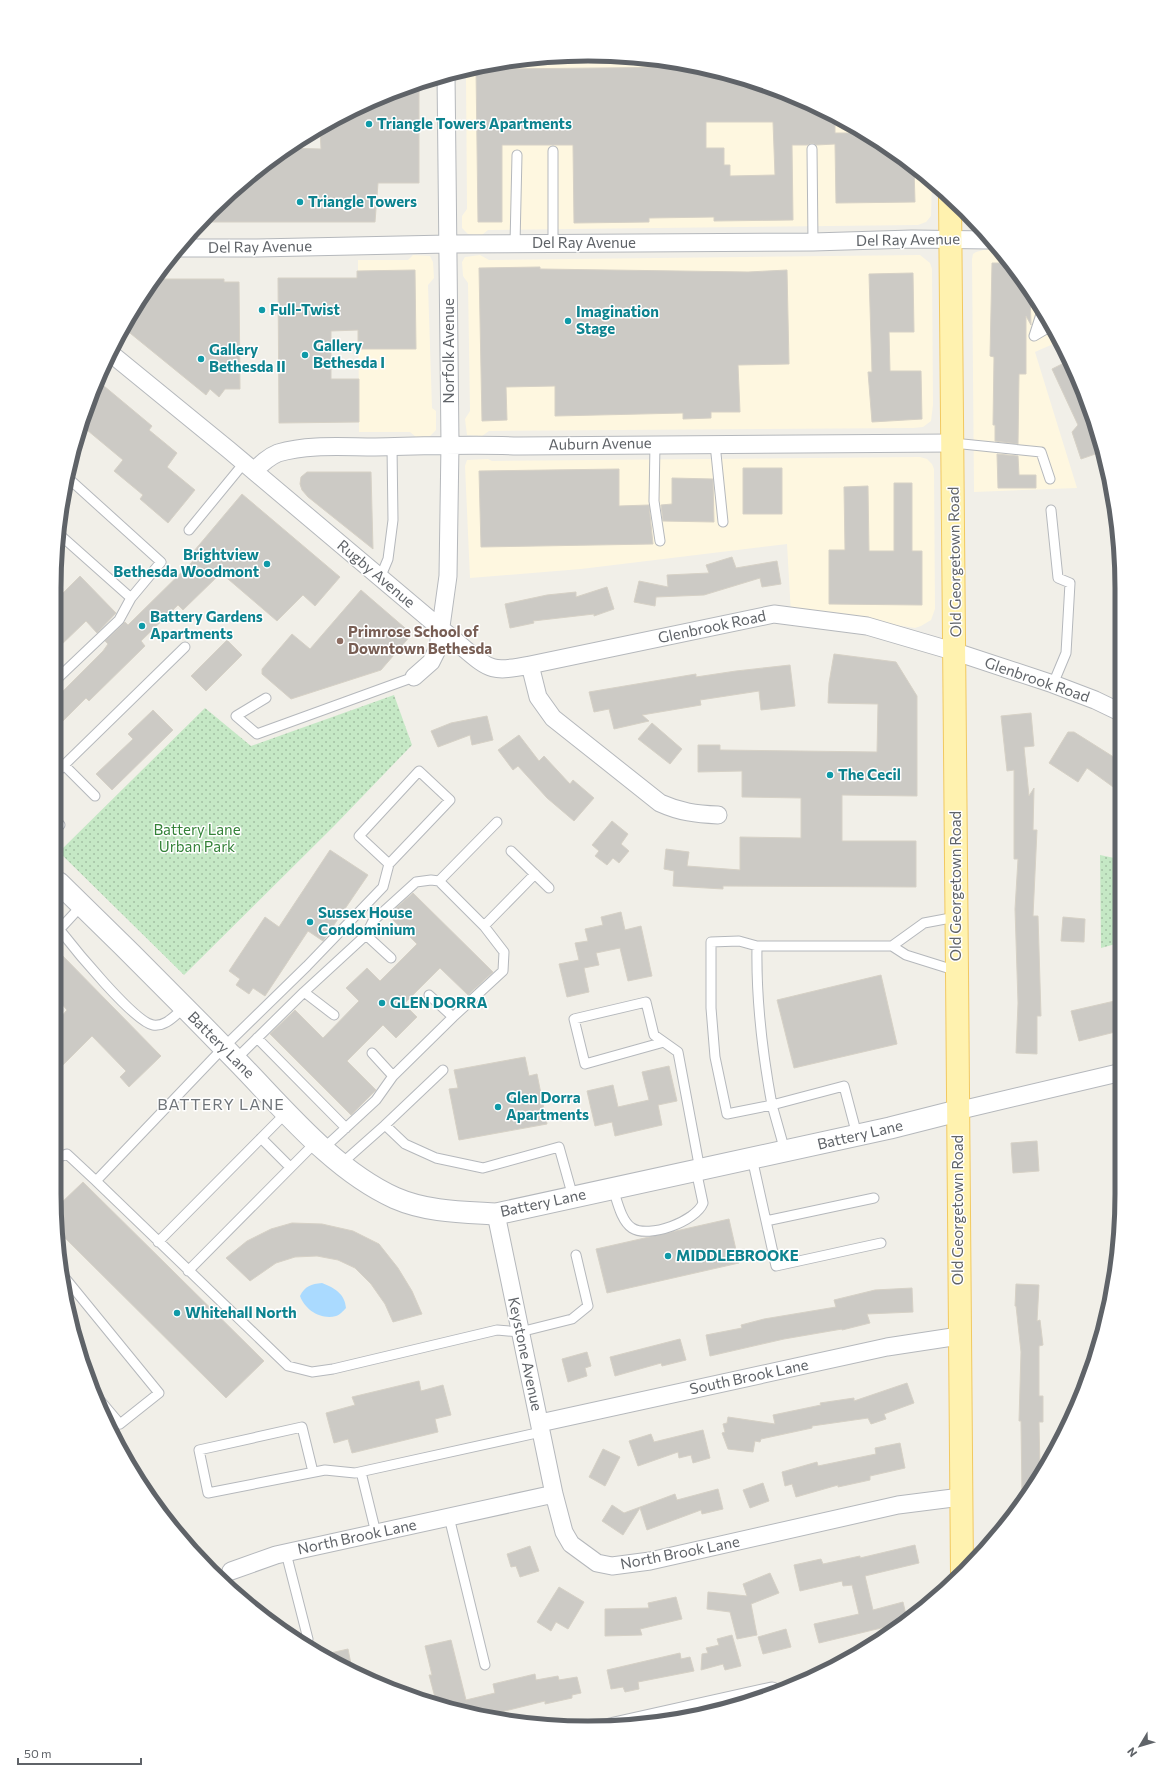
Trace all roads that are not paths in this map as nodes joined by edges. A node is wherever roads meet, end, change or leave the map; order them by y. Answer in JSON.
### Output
{"nodes":[{"id":1,"x":446,"y":81,"type":"edge"},
{"id":2,"x":812,"y":149,"type":"dead end"},
{"id":3,"x":553,"y":151,"type":"dead end"},
{"id":4,"x":517,"y":155,"type":"dead end"},
{"id":5,"x":950,"y":205,"type":"edge"},
{"id":6,"x":951,"y":239,"type":"junction"},
{"id":7,"x":983,"y":240,"type":"edge"},
{"id":8,"x":813,"y":242,"type":"junction"},
{"id":9,"x":553,"y":243,"type":"junction"},
{"id":10,"x":448,"y":244,"type":"junction"},
{"id":11,"x":515,"y":244,"type":"junction"},
{"id":12,"x":186,"y":248,"type":"edge"},
{"id":13,"x":1040,"y":318,"type":"edge"},
{"id":14,"x":1046,"y":329,"type":"edge"},
{"id":15,"x":114,"y":356,"type":"edge"},
{"id":16,"x":953,"y":443,"type":"junction"},
{"id":17,"x":450,"y":444,"type":"junction"},
{"id":18,"x":655,"y":444,"type":"junction"},
{"id":19,"x":715,"y":444,"type":"junction"},
{"id":20,"x":392,"y":447,"type":"junction"},
{"id":21,"x":249,"y":467,"type":"junction"},
{"id":22,"x":1050,"y":479,"type":"dead end"},
{"id":23,"x":72,"y":481,"type":"edge"},
{"id":24,"x":1051,"y":510,"type":"dead end"},
{"id":25,"x":723,"y":522,"type":"dead end"},
{"id":26,"x":189,"y":530,"type":"dead end"},
{"id":27,"x":64,"y":538,"type":"edge"},
{"id":28,"x":660,"y":541,"type":"dead end"},
{"id":29,"x":380,"y":578,"type":"junction"},
{"id":30,"x":131,"y":598,"type":"junction"},
{"id":31,"x":441,"y":628,"type":"junction"},
{"id":32,"x":185,"y":647,"type":"dead end"},
{"id":33,"x":956,"y":652,"type":"junction"},
{"id":34,"x":530,"y":665,"type":"junction"},
{"id":35,"x":61,"y":675,"type":"edge"},
{"id":36,"x":414,"y":677,"type":"joint"},
{"id":37,"x":1053,"y":684,"type":"junction"},
{"id":38,"x":266,"y":698,"type":"dead end"},
{"id":39,"x":1115,"y":707,"type":"edge"},
{"id":40,"x":61,"y":768,"type":"edge"},
{"id":41,"x":95,"y":796,"type":"dead end"},
{"id":42,"x":718,"y":815,"type":"dead end"},
{"id":43,"x":497,"y":822,"type":"dead end"},
{"id":44,"x":511,"y":852,"type":"dead end"},
{"id":45,"x":389,"y":864,"type":"junction"},
{"id":46,"x":535,"y":874,"type":"junction"},
{"id":47,"x":439,"y":881,"type":"junction"},
{"id":48,"x":61,"y":885,"type":"edge"},
{"id":49,"x":549,"y":888,"type":"dead end"},
{"id":50,"x":82,"y":905,"type":"junction"},
{"id":51,"x":956,"y":917,"type":"junction"},
{"id":52,"x":484,"y":926,"type":"junction"},
{"id":53,"x":61,"y":928,"type":"edge"},
{"id":54,"x":61,"y":932,"type":"edge"},
{"id":55,"x":366,"y":935,"type":"junction"},
{"id":56,"x":757,"y":946,"type":"junction"},
{"id":57,"x":892,"y":946,"type":"junction"},
{"id":58,"x":391,"y":958,"type":"dead end"},
{"id":59,"x":957,"y":971,"type":"junction"},
{"id":60,"x":304,"y":992,"type":"junction"},
{"id":61,"x":429,"y":995,"type":"dead end"},
{"id":62,"x":184,"y":1008,"type":"junction"},
{"id":63,"x":334,"y":1015,"type":"dead end"},
{"id":64,"x":453,"y":1017,"type":"junction"},
{"id":65,"x":257,"y":1038,"type":"junction"},
{"id":66,"x":664,"y":1042,"type":"junction"},
{"id":67,"x":230,"y":1053,"type":"junction"},
{"id":68,"x":372,"y":1053,"type":"dead end"},
{"id":69,"x":443,"y":1070,"type":"dead end"},
{"id":70,"x":1115,"y":1074,"type":"edge"},
{"id":71,"x":393,"y":1076,"type":"junction"},
{"id":72,"x":772,"y":1105,"type":"junction"},
{"id":73,"x":957,"y":1111,"type":"junction"},
{"id":74,"x":287,"y":1112,"type":"junction"},
{"id":75,"x":385,"y":1125,"type":"junction"},
{"id":76,"x":346,"y":1128,"type":"junction"},
{"id":77,"x":858,"y":1135,"type":"junction"},
{"id":78,"x":261,"y":1138,"type":"junction"},
{"id":79,"x":320,"y":1145,"type":"junction"},
{"id":80,"x":785,"y":1151,"type":"junction"},
{"id":81,"x":61,"y":1156,"type":"edge"},
{"id":82,"x":752,"y":1158,"type":"junction"},
{"id":83,"x":341,"y":1164,"type":"junction"},
{"id":84,"x":290,"y":1167,"type":"junction"},
{"id":85,"x":698,"y":1170,"type":"junction"},
{"id":86,"x":96,"y":1181,"type":"junction"},
{"id":87,"x":613,"y":1189,"type":"junction"},
{"id":88,"x":573,"y":1198,"type":"junction"},
{"id":89,"x":874,"y":1198,"type":"dead end"},
{"id":90,"x":496,"y":1214,"type":"junction"},
{"id":91,"x":766,"y":1221,"type":"junction"},
{"id":92,"x":158,"y":1242,"type":"junction"},
{"id":93,"x":882,"y":1243,"type":"dead end"},
{"id":94,"x":576,"y":1255,"type":"dead end"},
{"id":95,"x":188,"y":1271,"type":"junction"},
{"id":96,"x":69,"y":1283,"type":"edge"},
{"id":97,"x":520,"y":1332,"type":"junction"},
{"id":98,"x":959,"y":1336,"type":"junction"},
{"id":99,"x":106,"y":1408,"type":"edge"},
{"id":100,"x":540,"y":1428,"type":"junction"},
{"id":101,"x":313,"y":1472,"type":"junction"},
{"id":102,"x":361,"y":1472,"type":"junction"},
{"id":103,"x":554,"y":1494,"type":"junction"},
{"id":104,"x":961,"y":1497,"type":"junction"},
{"id":105,"x":449,"y":1517,"type":"junction"},
{"id":106,"x":376,"y":1533,"type":"junction"},
{"id":107,"x":286,"y":1553,"type":"junction"},
{"id":108,"x":962,"y":1566,"type":"edge"},
{"id":109,"x":231,"y":1571,"type":"dead end"},
{"id":110,"x":307,"y":1639,"type":"edge"},
{"id":111,"x":485,"y":1665,"type":"dead end"},
{"id":112,"x":740,"y":1698,"type":"edge"},
{"id":113,"x":664,"y":1715,"type":"edge"}],
"edges":[{"from":1,"to":10,"type":"street","name":"Norfolk Avenue"},
{"from":2,"to":8,"type":"lane"},
{"from":3,"to":9,"type":"lane"},
{"from":4,"to":11,"type":"lane"},
{"from":5,"to":6,"type":"main road","name":"Old Georgetown Road"},
{"from":6,"to":7,"type":"street","name":"Del Ray Avenue"},
{"from":6,"to":8,"type":"street","name":"Del Ray Avenue"},
{"from":6,"to":16,"type":"main road","name":"Old Georgetown Road"},
{"from":8,"to":9,"type":"street","name":"Del Ray Avenue"},
{"from":9,"to":11,"type":"street","name":"Del Ray Avenue"},
{"from":10,"to":11,"type":"street","name":"Del Ray Avenue"},
{"from":10,"to":12,"type":"street","name":"Del Ray Avenue"},
{"from":10,"to":17,"type":"street","name":"Norfolk Avenue"},
{"from":13,"to":14,"type":"lane"},
{"from":15,"to":21,"type":"street","name":"Rugby Avenue"},
{"from":16,"to":19,"type":"street","name":"Auburn Avenue"},
{"from":16,"to":22,"type":"lane"},
{"from":16,"to":33,"type":"main road","name":"Old Georgetown Road"},
{"from":17,"to":18,"type":"street","name":"Auburn Avenue"},
{"from":17,"to":20,"type":"street","name":"Auburn Avenue"},
{"from":17,"to":31,"type":"street","name":"Norfolk Avenue"},
{"from":18,"to":19,"type":"street","name":"Auburn Avenue"},
{"from":18,"to":28,"type":"lane"},
{"from":19,"to":25,"type":"lane"},
{"from":20,"to":21,"type":"street","name":"Auburn Avenue"},
{"from":20,"to":29,"type":"lane"},
{"from":21,"to":26,"type":"lane"},
{"from":21,"to":29,"type":"street","name":"Rugby Avenue"},
{"from":23,"to":30,"type":"lane"},
{"from":24,"to":37,"type":"lane"},
{"from":27,"to":30,"type":"lane"},
{"from":29,"to":31,"type":"street","name":"Rugby Avenue"},
{"from":30,"to":35,"type":"lane"},
{"from":31,"to":34,"type":"street","name":"Rugby Avenue"},
{"from":31,"to":36,"type":"street"},
{"from":32,"to":40,"type":"lane"},
{"from":33,"to":34,"type":"street","name":"Glenbrook Road"},
{"from":33,"to":37,"type":"street","name":"Glenbrook Road"},
{"from":33,"to":51,"type":"main road","name":"Old Georgetown Road"},
{"from":34,"to":42,"type":"street"},
{"from":36,"to":38,"type":"lane"},
{"from":37,"to":39,"type":"street","name":"Glenbrook Road"},
{"from":40,"to":41,"type":"lane"},
{"from":43,"to":47,"type":"lane"},
{"from":44,"to":46,"type":"lane"},
{"from":45,"to":45,"type":"lane"},
{"from":45,"to":67,"type":"lane"},
{"from":46,"to":49,"type":"lane"},
{"from":46,"to":52,"type":"lane"},
{"from":47,"to":52,"type":"lane"},
{"from":47,"to":55,"type":"lane"},
{"from":48,"to":50,"type":"street","name":"Battery Lane"},
{"from":50,"to":53,"type":"lane"},
{"from":50,"to":62,"type":"street","name":"Battery Lane"},
{"from":51,"to":57,"type":"lane"},
{"from":51,"to":59,"type":"main road","name":"Old Georgetown Road"},
{"from":52,"to":64,"type":"lane"},
{"from":54,"to":62,"type":"lane"},
{"from":55,"to":58,"type":"lane"},
{"from":55,"to":60,"type":"lane"},
{"from":56,"to":57,"type":"lane"},
{"from":56,"to":72,"type":"lane"},
{"from":56,"to":72,"type":"lane"},
{"from":57,"to":59,"type":"lane"},
{"from":59,"to":73,"type":"main road","name":"Old Georgetown Road"},
{"from":60,"to":63,"type":"lane"},
{"from":60,"to":65,"type":"lane"},
{"from":61,"to":64,"type":"lane"},
{"from":62,"to":67,"type":"street","name":"Battery Lane"},
{"from":64,"to":71,"type":"lane"},
{"from":65,"to":67,"type":"lane"},
{"from":65,"to":76,"type":"lane"},
{"from":66,"to":66,"type":"lane"},
{"from":66,"to":85,"type":"lane"},
{"from":67,"to":74,"type":"street","name":"Battery Lane"},
{"from":67,"to":86,"type":"lane"},
{"from":68,"to":71,"type":"lane"},
{"from":69,"to":75,"type":"lane"},
{"from":70,"to":73,"type":"street","name":"Battery Lane"},
{"from":71,"to":76,"type":"lane"},
{"from":72,"to":77,"type":"lane"},
{"from":72,"to":80,"type":"lane"},
{"from":73,"to":77,"type":"street","name":"Battery Lane"},
{"from":73,"to":98,"type":"main road","name":"Old Georgetown Road"},
{"from":74,"to":78,"type":"lane"},
{"from":74,"to":79,"type":"street","name":"Battery Lane"},
{"from":75,"to":83,"type":"lane"},
{"from":75,"to":88,"type":"lane"},
{"from":76,"to":79,"type":"lane"},
{"from":77,"to":80,"type":"street","name":"Battery Lane"},
{"from":78,"to":84,"type":"lane"},
{"from":78,"to":92,"type":"lane"},
{"from":79,"to":83,"type":"street","name":"Battery Lane"},
{"from":79,"to":84,"type":"lane"},
{"from":80,"to":82,"type":"street","name":"Battery Lane"},
{"from":81,"to":86,"type":"lane"},
{"from":82,"to":85,"type":"street","name":"Battery Lane"},
{"from":82,"to":91,"type":"lane"},
{"from":83,"to":90,"type":"street","name":"Battery Lane"},
{"from":84,"to":95,"type":"lane"},
{"from":85,"to":87,"type":"street","name":"Battery Lane"},
{"from":85,"to":87,"type":"lane"},
{"from":86,"to":92,"type":"lane"},
{"from":87,"to":88,"type":"street","name":"Battery Lane"},
{"from":88,"to":90,"type":"street","name":"Battery Lane"},
{"from":89,"to":91,"type":"lane"},
{"from":90,"to":97,"type":"street","name":"Keystone Avenue"},
{"from":91,"to":93,"type":"lane"},
{"from":92,"to":95,"type":"lane"},
{"from":94,"to":97,"type":"lane"},
{"from":95,"to":97,"type":"lane"},
{"from":96,"to":99,"type":"lane"},
{"from":97,"to":100,"type":"street","name":"Keystone Avenue"},
{"from":98,"to":100,"type":"street","name":"South Brook Lane"},
{"from":98,"to":104,"type":"main road","name":"Old Georgetown Road"},
{"from":100,"to":102,"type":"lane"},
{"from":100,"to":103,"type":"street","name":"Keystone Avenue"},
{"from":101,"to":101,"type":"lane"},
{"from":101,"to":102,"type":"lane"},
{"from":102,"to":106,"type":"lane"},
{"from":103,"to":104,"type":"street","name":"North Brook Lane"},
{"from":103,"to":105,"type":"street","name":"North Brook Lane"},
{"from":104,"to":108,"type":"main road","name":"Old Georgetown Road"},
{"from":105,"to":106,"type":"street","name":"North Brook Lane"},
{"from":105,"to":111,"type":"lane"},
{"from":106,"to":107,"type":"street","name":"North Brook Lane"},
{"from":107,"to":109,"type":"street","name":"North Brook Lane"},
{"from":107,"to":110,"type":"lane"},
{"from":112,"to":113,"type":"street"}]}
